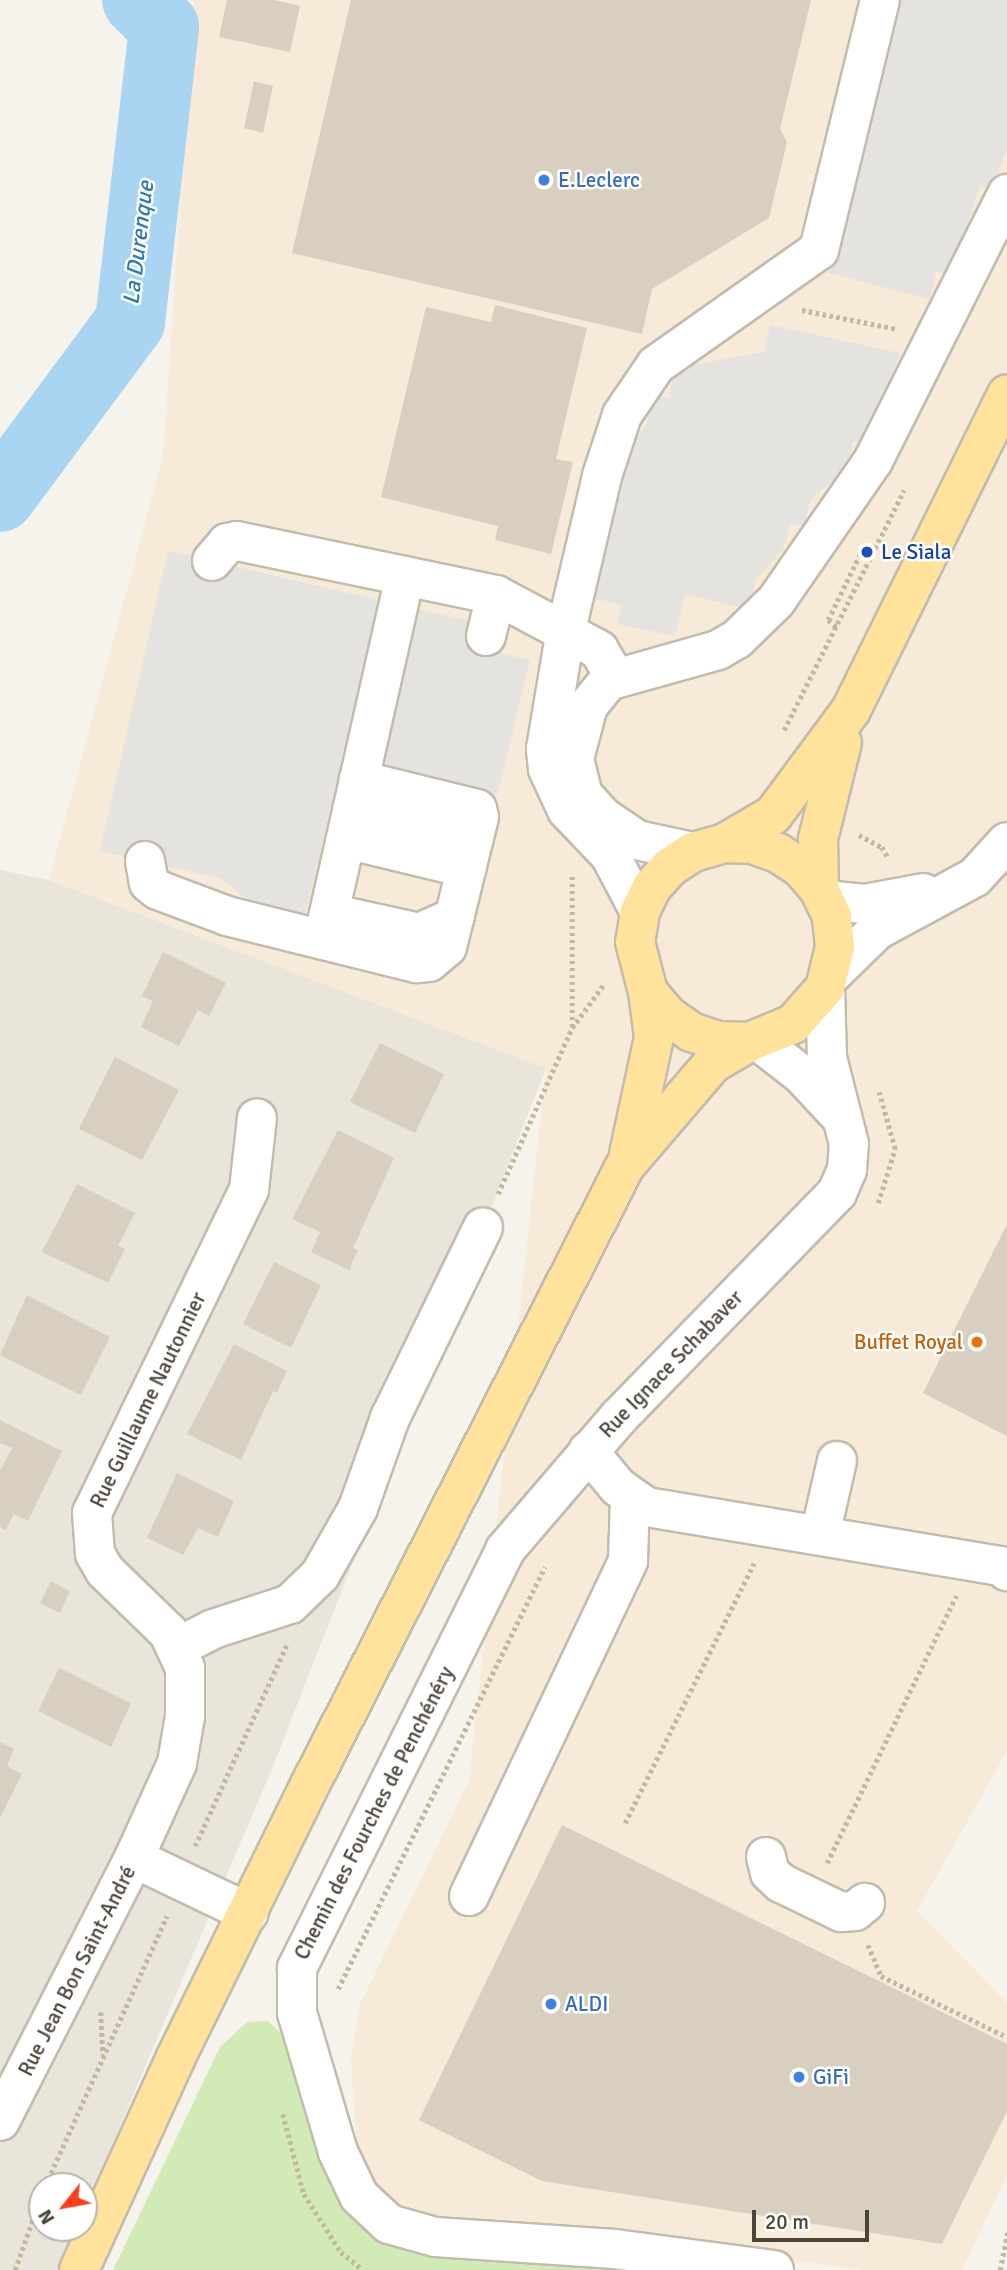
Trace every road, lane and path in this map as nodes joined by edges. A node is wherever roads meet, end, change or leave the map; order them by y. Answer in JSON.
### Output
{"nodes":[{"id":1,"x":880,"y":0,"type":"edge"},
{"id":2,"x":1007,"y":194,"type":"edge"},
{"id":3,"x":795,"y":309,"type":"dead end"},
{"id":4,"x":899,"y":330,"type":"dead end"},
{"id":5,"x":1007,"y":394,"type":"edge"},
{"id":6,"x":908,"y":482,"type":"dead end"},
{"id":7,"x":212,"y":561,"type":"dead end"},
{"id":8,"x":405,"y":576,"type":"junction"},
{"id":9,"x":496,"y":595,"type":"junction"},
{"id":10,"x":486,"y":636,"type":"dead end"},
{"id":11,"x":562,"y":647,"type":"junction"},
{"id":12,"x":605,"y":684,"type":"junction"},
{"id":13,"x":851,"y":710,"type":"junction"},
{"id":14,"x":777,"y":744,"type":"dead end"},
{"id":15,"x":349,"y":823,"type":"junction"},
{"id":16,"x":853,"y":832,"type":"dead end"},
{"id":17,"x":1007,"y":842,"type":"edge"},
{"id":18,"x":709,"y":847,"type":"junction"},
{"id":19,"x":145,"y":861,"type":"dead end"},
{"id":20,"x":572,"y":865,"type":"dead end"},
{"id":21,"x":892,"y":868,"type":"dead end"},
{"id":22,"x":464,"y":879,"type":"junction"},
{"id":23,"x":956,"y":887,"type":"junction"},
{"id":24,"x":822,"y":895,"type":"junction"},
{"id":25,"x":640,"y":912,"type":"junction"},
{"id":26,"x":326,"y":926,"type":"junction"},
{"id":27,"x":644,"y":982,"type":"junction"},
{"id":28,"x":827,"y":982,"type":"junction"},
{"id":29,"x":572,"y":1028,"type":"junction"},
{"id":30,"x":753,"y":1041,"type":"junction"},
{"id":31,"x":257,"y":1118,"type":"dead end"},
{"id":32,"x":842,"y":1118,"type":"junction"},
{"id":33,"x":625,"y":1166,"type":"junction"},
{"id":34,"x":483,"y":1227,"type":"joint"},
{"id":35,"x":588,"y":1451,"type":"junction"},
{"id":36,"x":837,"y":1461,"type":"dead end"},
{"id":37,"x":630,"y":1497,"type":"junction"},
{"id":38,"x":789,"y":1536,"type":"junction"},
{"id":39,"x":548,"y":1560,"type":"dead end"},
{"id":40,"x":990,"y":1566,"type":"edge"},
{"id":41,"x":290,"y":1604,"type":"junction"},
{"id":42,"x":178,"y":1647,"type":"junction"},
{"id":43,"x":625,"y":1823,"type":"dead end"},
{"id":44,"x":766,"y":1857,"type":"dead end"},
{"id":45,"x":134,"y":1858,"type":"junction"},
{"id":46,"x":181,"y":1879,"type":"junction"},
{"id":47,"x":469,"y":1896,"type":"dead end"},
{"id":48,"x":811,"y":1898,"type":"junction"},
{"id":49,"x":860,"y":1907,"type":"joint"},
{"id":50,"x":249,"y":1913,"type":"junction"},
{"id":51,"x":307,"y":2037,"type":"junction"},
{"id":52,"x":1007,"y":2037,"type":"edge"},
{"id":53,"x":282,"y":2108,"type":"dead end"},
{"id":54,"x":0,"y":2120,"type":"edge"},
{"id":55,"x":51,"y":2172,"type":"edge"},
{"id":56,"x":28,"y":2233,"type":"edge"},
{"id":57,"x":1007,"y":2233,"type":"edge"},
{"id":58,"x":15,"y":2270,"type":"edge"},
{"id":59,"x":79,"y":2270,"type":"edge"},
{"id":60,"x":363,"y":2270,"type":"edge"},
{"id":61,"x":774,"y":2270,"type":"edge"},
{"id":62,"x":1000,"y":2270,"type":"edge"}],
"edges":[{"from":1,"to":11,"type":"street"},
{"from":2,"to":12,"type":"street"},
{"from":3,"to":4,"type":"path"},
{"from":5,"to":13,"type":"main road"},
{"from":6,"to":14,"type":"path"},
{"from":7,"to":8,"type":"street"},
{"from":8,"to":9,"type":"street"},
{"from":8,"to":15,"type":"street"},
{"from":9,"to":10,"type":"street"},
{"from":9,"to":11,"type":"street"},
{"from":11,"to":12,"type":"street"},
{"from":11,"to":25,"type":"street"},
{"from":12,"to":18,"type":"street"},
{"from":13,"to":18,"type":"main road"},
{"from":13,"to":24,"type":"main road"},
{"from":15,"to":22,"type":"street"},
{"from":15,"to":22,"type":"street"},
{"from":15,"to":26,"type":"street"},
{"from":16,"to":21,"type":"path"},
{"from":17,"to":23,"type":"street"},
{"from":18,"to":24,"type":"main road"},
{"from":18,"to":25,"type":"main road"},
{"from":19,"to":26,"type":"street"},
{"from":20,"to":29,"type":"path"},
{"from":22,"to":26,"type":"street"},
{"from":23,"to":24,"type":"street"},
{"from":23,"to":28,"type":"street"},
{"from":24,"to":28,"type":"main road"},
{"from":25,"to":27,"type":"main road"},
{"from":27,"to":29,"type":"path"},
{"from":27,"to":30,"type":"main road"},
{"from":27,"to":33,"type":"main road"},
{"from":28,"to":30,"type":"main road"},
{"from":28,"to":32,"type":"street","name":"Rue Ignace Schabaver"},
{"from":29,"to":34,"type":"path"},
{"from":30,"to":32,"type":"street"},
{"from":30,"to":33,"type":"main road"},
{"from":31,"to":42,"type":"street","name":"Rue Guillaume Nautonnier"},
{"from":32,"to":35,"type":"street","name":"Rue Ignace Schabaver"},
{"from":33,"to":50,"type":"main road"},
{"from":34,"to":41,"type":"street"},
{"from":35,"to":37,"type":"street","name":"Rue Ignace Schabaver"},
{"from":35,"to":51,"type":"street","name":"Chemin des Fourches de Penchénéry"},
{"from":36,"to":38,"type":"street"},
{"from":37,"to":38,"type":"street","name":"Rue Ignace Schabaver"},
{"from":37,"to":47,"type":"street"},
{"from":38,"to":40,"type":"street","name":"Rue Ignace Schabaver"},
{"from":38,"to":43,"type":"path"},
{"from":39,"to":51,"type":"path"},
{"from":40,"to":48,"type":"path"},
{"from":41,"to":42,"type":"street"},
{"from":41,"to":46,"type":"path"},
{"from":42,"to":45,"type":"street","name":"Rue Guillaume Nautonnier"},
{"from":44,"to":48,"type":"street"},
{"from":45,"to":46,"type":"street","name":"Rue Jean Bon Saint-André"},
{"from":45,"to":54,"type":"street","name":"Rue Jean Bon Saint-André"},
{"from":46,"to":50,"type":"street","name":"Rue Jean Bon Saint-André"},
{"from":46,"to":55,"type":"path"},
{"from":48,"to":49,"type":"street"},
{"from":49,"to":52,"type":"path"},
{"from":50,"to":59,"type":"main road"},
{"from":51,"to":61,"type":"street","name":"Chemin des Fourches de Penchénéry"},
{"from":53,"to":60,"type":"path"},
{"from":56,"to":58,"type":"path"},
{"from":57,"to":62,"type":"path"}]}
